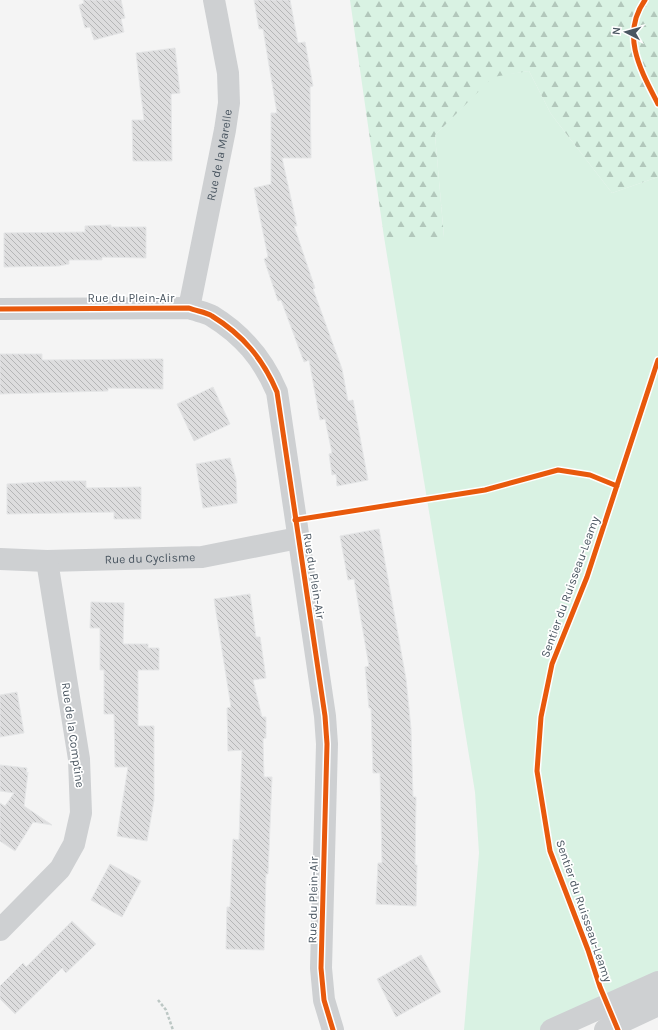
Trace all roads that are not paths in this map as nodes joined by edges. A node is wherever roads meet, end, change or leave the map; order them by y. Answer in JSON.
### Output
{"nodes":[{"id":1,"x":214,"y":0,"type":"edge"},
{"id":2,"x":189,"y":308,"type":"junction"},
{"id":3,"x":0,"y":309,"type":"edge"},
{"id":4,"x":298,"y":538,"type":"junction"},
{"id":5,"x":0,"y":559,"type":"edge"},
{"id":6,"x":47,"y":561,"type":"junction"},
{"id":7,"x":0,"y":930,"type":"edge"},
{"id":8,"x":658,"y":982,"type":"edge"},
{"id":9,"x":658,"y":1005,"type":"edge"},
{"id":10,"x":333,"y":1030,"type":"edge"},
{"id":11,"x":551,"y":1030,"type":"edge"},
{"id":12,"x":604,"y":1030,"type":"edge"}],
"edges":[{"from":1,"to":2,"type":"street","name":"Rue de la Marelle"},
{"from":2,"to":3,"type":"street","name":"Rue du Plein-Air"},
{"from":2,"to":4,"type":"street","name":"Rue du Plein-Air"},
{"from":4,"to":6,"type":"street","name":"Rue du Cyclisme"},
{"from":4,"to":10,"type":"street","name":"Rue du Plein-Air"},
{"from":5,"to":6,"type":"street","name":"Rue du Cyclisme"},
{"from":6,"to":7,"type":"street","name":"Rue de la Comptine"},
{"from":8,"to":11,"type":"street"},
{"from":9,"to":12,"type":"street"}]}
